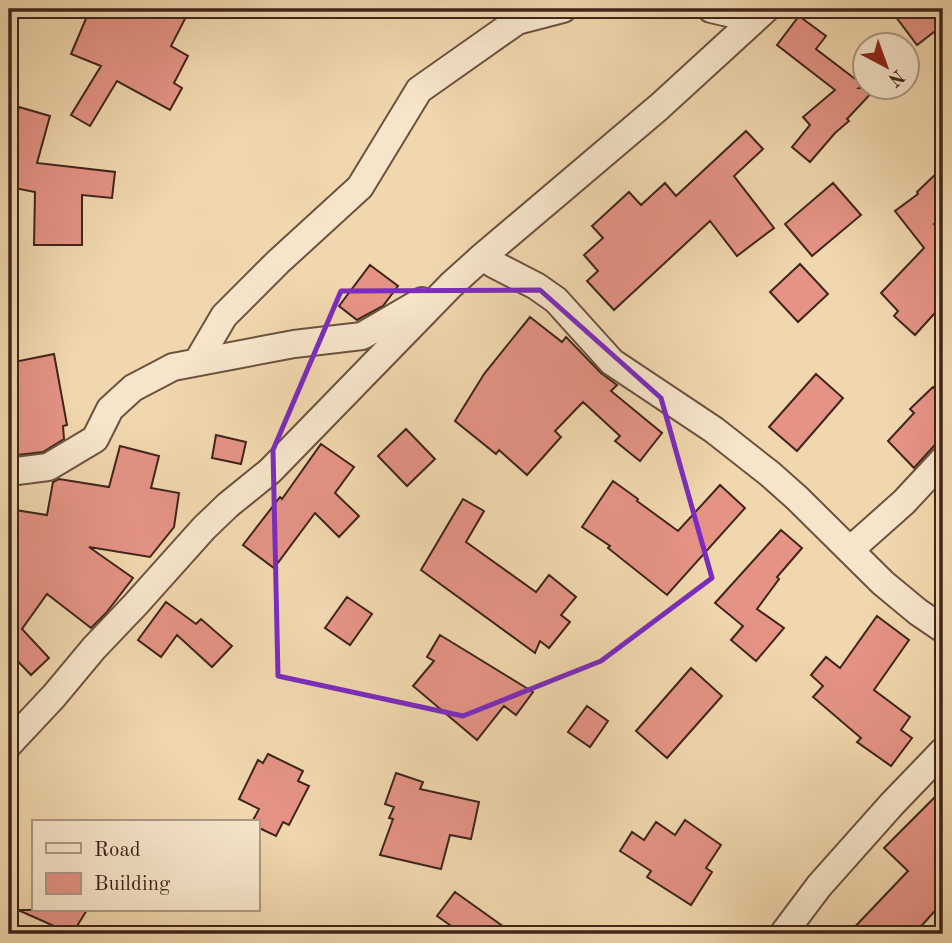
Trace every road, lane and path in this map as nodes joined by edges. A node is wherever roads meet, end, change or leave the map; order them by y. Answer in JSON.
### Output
{"nodes":[{"id":1,"x":562,"y":9,"type":"edge"},
{"id":2,"x":710,"y":9,"type":"edge"},
{"id":3,"x":760,"y":14,"type":"edge"},
{"id":4,"x":482,"y":257,"type":"junction"},
{"id":5,"x":451,"y":285,"type":"junction"},
{"id":6,"x":197,"y":362,"type":"junction"},
{"id":7,"x":943,"y":460,"type":"edge"},
{"id":8,"x":9,"y":472,"type":"edge"},
{"id":9,"x":850,"y":550,"type":"junction"},
{"id":10,"x":943,"y":629,"type":"edge"},
{"id":11,"x":9,"y":744,"type":"edge"},
{"id":12,"x":943,"y":751,"type":"edge"},
{"id":13,"x":783,"y":934,"type":"edge"}],
"edges":[{"from":1,"to":6,"type":"street"},
{"from":2,"to":3,"type":"street"},
{"from":3,"to":4,"type":"street"},
{"from":4,"to":5,"type":"street"},
{"from":4,"to":9,"type":"street"},
{"from":5,"to":6,"type":"street"},
{"from":5,"to":11,"type":"street"},
{"from":6,"to":8,"type":"street"},
{"from":7,"to":9,"type":"street"},
{"from":9,"to":10,"type":"street"},
{"from":12,"to":13,"type":"street"}]}
